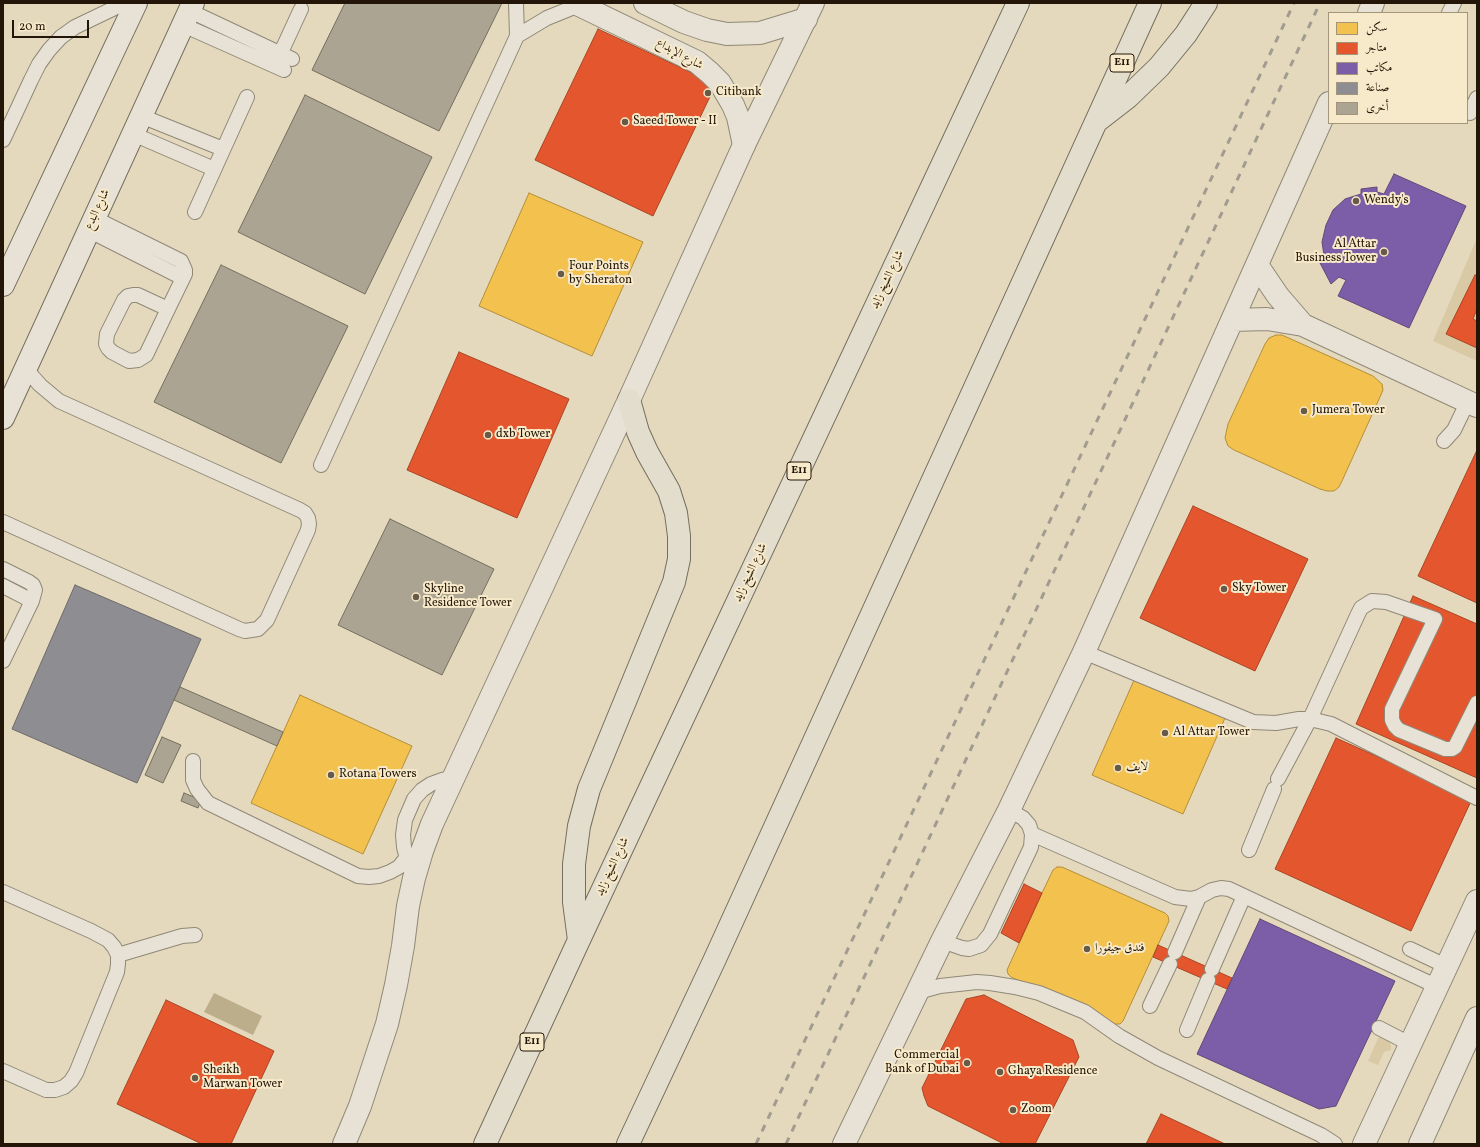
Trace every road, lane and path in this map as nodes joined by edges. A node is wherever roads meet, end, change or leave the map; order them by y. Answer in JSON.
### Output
{"nodes":[{"id":1,"x":125,"y":3,"type":"edge"},
{"id":2,"x":136,"y":3,"type":"edge"},
{"id":3,"x":516,"y":3,"type":"edge"},
{"id":4,"x":645,"y":3,"type":"edge"},
{"id":5,"x":1018,"y":3,"type":"edge"},
{"id":6,"x":1150,"y":3,"type":"edge"},
{"id":7,"x":1206,"y":3,"type":"edge"},
{"id":8,"x":1454,"y":3,"type":"edge"},
{"id":9,"x":577,"y":4,"type":"edge"},
{"id":10,"x":301,"y":9,"type":"dead end"},
{"id":11,"x":809,"y":11,"type":"edge"},
{"id":12,"x":1450,"y":12,"type":"edge"},
{"id":13,"x":189,"y":13,"type":"edge"},
{"id":14,"x":517,"y":36,"type":"junction"},
{"id":15,"x":247,"y":97,"type":"dead end"},
{"id":16,"x":1477,"y":98,"type":"edge"},
{"id":17,"x":1328,"y":105,"type":"edge"},
{"id":18,"x":1471,"y":114,"type":"edge"},
{"id":19,"x":1095,"y":123,"type":"junction"},
{"id":20,"x":137,"y":125,"type":"junction"},
{"id":21,"x":3,"y":140,"type":"edge"},
{"id":22,"x":744,"y":145,"type":"junction"},
{"id":23,"x":223,"y":149,"type":"junction"},
{"id":24,"x":214,"y":169,"type":"junction"},
{"id":25,"x":195,"y":212,"type":"dead end"},
{"id":26,"x":91,"y":224,"type":"junction"},
{"id":27,"x":1257,"y":265,"type":"junction"},
{"id":28,"x":3,"y":285,"type":"edge"},
{"id":29,"x":168,"y":309,"type":"junction"},
{"id":30,"x":1232,"y":320,"type":"junction"},
{"id":31,"x":1303,"y":325,"type":"junction"},
{"id":32,"x":26,"y":365,"type":"junction"},
{"id":33,"x":629,"y":400,"type":"junction"},
{"id":34,"x":1468,"y":402,"type":"edge"},
{"id":35,"x":3,"y":418,"type":"edge"},
{"id":36,"x":321,"y":465,"type":"dead end"},
{"id":37,"x":3,"y":522,"type":"edge"},
{"id":38,"x":3,"y":569,"type":"edge"},
{"id":39,"x":3,"y":586,"type":"edge"},
{"id":40,"x":32,"y":601,"type":"junction"},
{"id":41,"x":1084,"y":652,"type":"junction"},
{"id":42,"x":3,"y":660,"type":"edge"},
{"id":43,"x":1477,"y":703,"type":"edge"},
{"id":44,"x":1310,"y":719,"type":"junction"},
{"id":45,"x":193,"y":761,"type":"dead end"},
{"id":46,"x":1477,"y":798,"type":"edge"},
{"id":47,"x":1009,"y":810,"type":"junction"},
{"id":48,"x":1032,"y":834,"type":"junction"},
{"id":49,"x":1249,"y":850,"type":"dead end"},
{"id":50,"x":410,"y":868,"type":"junction"},
{"id":51,"x":3,"y":892,"type":"edge"},
{"id":52,"x":1244,"y":896,"type":"junction"},
{"id":53,"x":1199,"y":897,"type":"junction"},
{"id":54,"x":1477,"y":901,"type":"edge"},
{"id":55,"x":195,"y":935,"type":"dead end"},
{"id":56,"x":579,"y":940,"type":"junction"},
{"id":57,"x":942,"y":941,"type":"junction"},
{"id":58,"x":1410,"y":949,"type":"dead end"},
{"id":59,"x":118,"y":955,"type":"junction"},
{"id":60,"x":1446,"y":966,"type":"junction"},
{"id":61,"x":1438,"y":987,"type":"junction"},
{"id":62,"x":918,"y":992,"type":"junction"},
{"id":63,"x":1150,"y":1006,"type":"dead end"},
{"id":64,"x":1477,"y":1018,"type":"edge"},
{"id":65,"x":1378,"y":1028,"type":"dead end"},
{"id":66,"x":1187,"y":1030,"type":"dead end"},
{"id":67,"x":1410,"y":1044,"type":"junction"},
{"id":68,"x":3,"y":1071,"type":"edge"},
{"id":69,"x":344,"y":1144,"type":"edge"},
{"id":70,"x":485,"y":1144,"type":"edge"},
{"id":71,"x":628,"y":1144,"type":"edge"},
{"id":72,"x":844,"y":1144,"type":"edge"},
{"id":73,"x":1335,"y":1144,"type":"edge"},
{"id":74,"x":1364,"y":1144,"type":"edge"},
{"id":75,"x":1420,"y":1144,"type":"edge"}],
"edges":[{"from":1,"to":21,"type":"lane"},
{"from":2,"to":28,"type":"street"},
{"from":3,"to":14,"type":"lane"},
{"from":4,"to":11,"type":"street"},
{"from":5,"to":56,"type":"highway","name":"شارع الشيخ زايد","number":"E11"},
{"from":6,"to":19,"type":"highway","number":"E11"},
{"from":7,"to":19,"type":"highway"},
{"from":8,"to":12,"type":"lane"},
{"from":9,"to":14,"type":"lane"},
{"from":9,"to":22,"type":"street","name":"شارع الإبداع"},
{"from":10,"to":13,"type":"lane"},
{"from":11,"to":22,"type":"street"},
{"from":13,"to":20,"type":"street","name":"شارع البدع"},
{"from":14,"to":36,"type":"lane"},
{"from":15,"to":23,"type":"lane"},
{"from":16,"to":18,"type":"lane"},
{"from":17,"to":27,"type":"street"},
{"from":19,"to":71,"type":"highway","number":"E11"},
{"from":20,"to":23,"type":"lane"},
{"from":20,"to":24,"type":"lane"},
{"from":20,"to":26,"type":"street","name":"شارع البدع"},
{"from":22,"to":33,"type":"street"},
{"from":23,"to":24,"type":"lane"},
{"from":24,"to":25,"type":"lane"},
{"from":26,"to":29,"type":"lane"},
{"from":26,"to":32,"type":"street","name":"شارع البدع"},
{"from":27,"to":30,"type":"street"},
{"from":27,"to":31,"type":"street"},
{"from":29,"to":29,"type":"lane"},
{"from":30,"to":31,"type":"street"},
{"from":30,"to":41,"type":"street"},
{"from":31,"to":34,"type":"street"},
{"from":32,"to":35,"type":"street","name":"شارع البدع"},
{"from":32,"to":37,"type":"lane"},
{"from":33,"to":50,"type":"street"},
{"from":33,"to":56,"type":"highway"},
{"from":38,"to":40,"type":"lane"},
{"from":39,"to":40,"type":"lane"},
{"from":40,"to":42,"type":"lane"},
{"from":41,"to":44,"type":"lane"},
{"from":41,"to":47,"type":"street"},
{"from":43,"to":44,"type":"lane"},
{"from":44,"to":46,"type":"lane"},
{"from":44,"to":49,"type":"lane"},
{"from":45,"to":50,"type":"lane"},
{"from":47,"to":48,"type":"lane"},
{"from":47,"to":57,"type":"street"},
{"from":48,"to":53,"type":"lane"},
{"from":48,"to":57,"type":"lane"},
{"from":50,"to":69,"type":"street"},
{"from":51,"to":59,"type":"lane"},
{"from":52,"to":53,"type":"lane"},
{"from":52,"to":61,"type":"lane"},
{"from":52,"to":66,"type":"lane"},
{"from":53,"to":63,"type":"lane"},
{"from":54,"to":60,"type":"street"},
{"from":55,"to":59,"type":"lane"},
{"from":56,"to":70,"type":"highway","name":"شارع الشيخ زايد","number":"E11"},
{"from":57,"to":62,"type":"street"},
{"from":58,"to":60,"type":"lane"},
{"from":59,"to":68,"type":"lane"},
{"from":60,"to":61,"type":"street"},
{"from":61,"to":67,"type":"street"},
{"from":62,"to":72,"type":"street"},
{"from":62,"to":73,"type":"lane"},
{"from":64,"to":75,"type":"street"},
{"from":65,"to":67,"type":"lane"},
{"from":67,"to":74,"type":"street"}]}
